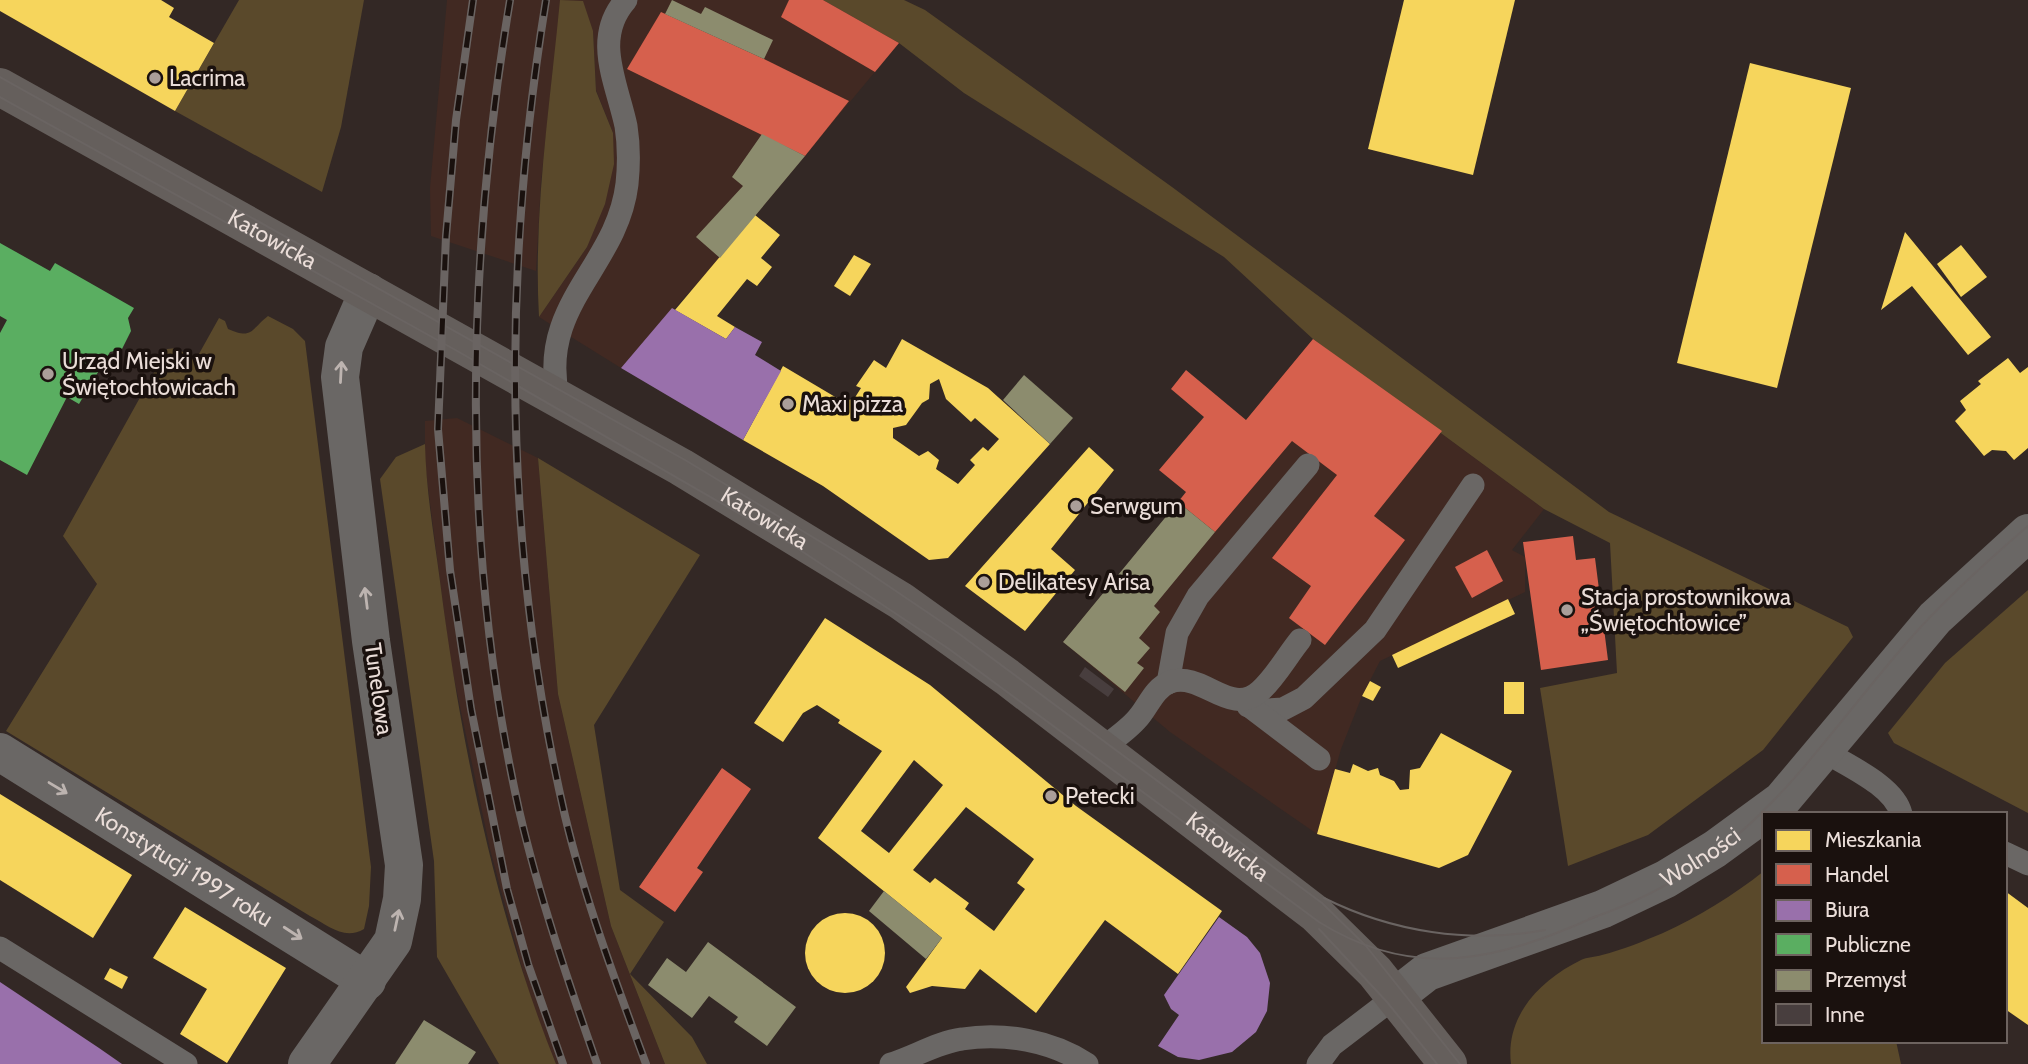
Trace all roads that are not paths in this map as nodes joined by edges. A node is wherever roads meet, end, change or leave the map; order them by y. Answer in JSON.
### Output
{"nodes":[{"id":1,"x":626,"y":0,"type":"edge"},
{"id":2,"x":0,"y":87,"type":"edge"},
{"id":3,"x":368,"y":292,"type":"junction"},
{"id":4,"x":558,"y":397,"type":"junction"},
{"id":5,"x":1308,"y":465,"type":"dead end"},
{"id":6,"x":1472,"y":485,"type":"dead end"},
{"id":7,"x":2028,"y":533,"type":"edge"},
{"id":8,"x":1300,"y":640,"type":"dead end"},
{"id":9,"x":1168,"y":683,"type":"junction"},
{"id":10,"x":1241,"y":703,"type":"junction"},
{"id":11,"x":1101,"y":749,"type":"junction"},
{"id":12,"x":1824,"y":751,"type":"junction"},
{"id":13,"x":0,"y":752,"type":"edge"},
{"id":14,"x":1319,"y":759,"type":"dead end"},
{"id":15,"x":1905,"y":811,"type":"edge"},
{"id":16,"x":1766,"y":812,"type":"edge"},
{"id":17,"x":1762,"y":815,"type":"edge"},
{"id":18,"x":2007,"y":854,"type":"edge"},
{"id":19,"x":2028,"y":864,"type":"edge"},
{"id":20,"x":0,"y":948,"type":"edge"},
{"id":21,"x":367,"y":981,"type":"junction"},
{"id":22,"x":1395,"y":997,"type":"junction"},
{"id":23,"x":186,"y":1064,"type":"edge"},
{"id":24,"x":307,"y":1064,"type":"edge"},
{"id":25,"x":891,"y":1064,"type":"edge"},
{"id":26,"x":1087,"y":1064,"type":"edge"},
{"id":27,"x":1318,"y":1064,"type":"edge"},
{"id":28,"x":1448,"y":1064,"type":"edge"}],
"edges":[{"from":1,"to":4,"type":"lane"},
{"from":2,"to":3,"type":"street","name":"Katowicka"},
{"from":3,"to":4,"type":"street","name":"Katowicka"},
{"from":21,"to":3,"type":"street","name":"Tunelowa","one_way":true},
{"from":4,"to":11,"type":"street","name":"Katowicka"},
{"from":5,"to":9,"type":"lane"},
{"from":6,"to":10,"type":"lane"},
{"from":7,"to":12,"type":"street","name":"Wolności"},
{"from":8,"to":10,"type":"lane"},
{"from":9,"to":10,"type":"lane"},
{"from":9,"to":11,"type":"lane"},
{"from":10,"to":14,"type":"lane"},
{"from":11,"to":22,"type":"street","name":"Katowicka"},
{"from":12,"to":15,"type":"lane"},
{"from":12,"to":16,"type":"street","name":"Wolności"},
{"from":13,"to":21,"type":"street","name":"Konstytucji 1997 roku","one_way":true},
{"from":17,"to":22,"type":"street","name":"Wolności"},
{"from":18,"to":19,"type":"lane"},
{"from":20,"to":23,"type":"lane"},
{"from":21,"to":24,"type":"street","name":"Tunelowa"},
{"from":22,"to":27,"type":"lane"},
{"from":22,"to":28,"type":"street","name":"Katowicka"},
{"from":25,"to":26,"type":"lane"}]}
